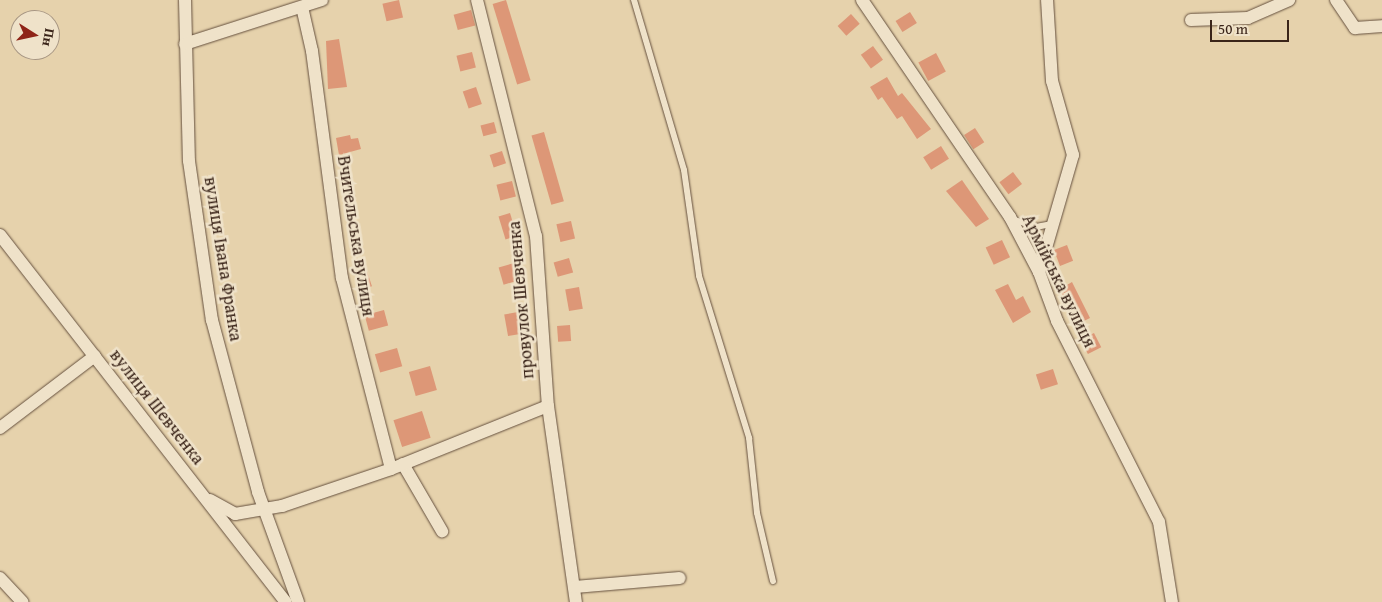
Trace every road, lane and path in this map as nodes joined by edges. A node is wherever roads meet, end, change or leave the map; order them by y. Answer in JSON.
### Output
{"nodes":[{"id":1,"x":185,"y":0,"type":"edge"},
{"id":2,"x":322,"y":0,"type":"edge"},
{"id":3,"x":477,"y":0,"type":"edge"},
{"id":4,"x":634,"y":0,"type":"edge"},
{"id":5,"x":862,"y":0,"type":"edge"},
{"id":6,"x":1046,"y":0,"type":"edge"},
{"id":7,"x":1289,"y":0,"type":"edge"},
{"id":8,"x":1336,"y":0,"type":"edge"},
{"id":9,"x":302,"y":7,"type":"junction"},
{"id":10,"x":1191,"y":20,"type":"dead end"},
{"id":11,"x":1382,"y":26,"type":"edge"},
{"id":12,"x":185,"y":44,"type":"junction"},
{"id":13,"x":1010,"y":217,"type":"junction"},
{"id":14,"x":1051,"y":224,"type":"junction"},
{"id":15,"x":0,"y":235,"type":"edge"},
{"id":16,"x":1039,"y":272,"type":"junction"},
{"id":17,"x":95,"y":356,"type":"junction"},
{"id":18,"x":548,"y":406,"type":"junction"},
{"id":19,"x":0,"y":428,"type":"edge"},
{"id":20,"x":397,"y":466,"type":"junction"},
{"id":21,"x":204,"y":496,"type":"junction"},
{"id":22,"x":265,"y":510,"type":"junction"},
{"id":23,"x":442,"y":531,"type":"dead end"},
{"id":24,"x":0,"y":578,"type":"edge"},
{"id":25,"x":680,"y":578,"type":"dead end"},
{"id":26,"x":773,"y":581,"type":"dead end"},
{"id":27,"x":574,"y":588,"type":"junction"},
{"id":28,"x":22,"y":602,"type":"edge"},
{"id":29,"x":286,"y":602,"type":"edge"},
{"id":30,"x":298,"y":602,"type":"edge"},
{"id":31,"x":576,"y":602,"type":"edge"},
{"id":32,"x":1172,"y":602,"type":"edge"}],
"edges":[{"from":1,"to":12,"type":"street","name":"вулиця Івана Франка"},
{"from":2,"to":9,"type":"street"},
{"from":3,"to":18,"type":"street","name":"провулок Шевченка"},
{"from":4,"to":26,"type":"lane"},
{"from":5,"to":13,"type":"street","name":"Армійська вулиця"},
{"from":6,"to":14,"type":"street"},
{"from":7,"to":10,"type":"street"},
{"from":8,"to":11,"type":"street"},
{"from":9,"to":12,"type":"street"},
{"from":9,"to":20,"type":"street","name":"Вчительська вулиця"},
{"from":12,"to":22,"type":"street","name":"вулиця Івана Франка"},
{"from":13,"to":14,"type":"lane"},
{"from":13,"to":16,"type":"street","name":"Армійська вулиця"},
{"from":14,"to":16,"type":"street"},
{"from":15,"to":17,"type":"street","name":"вулиця Шевченка"},
{"from":16,"to":32,"type":"street","name":"Армійська вулиця"},
{"from":17,"to":19,"type":"street"},
{"from":17,"to":21,"type":"street","name":"вулиця Шевченка"},
{"from":18,"to":20,"type":"street"},
{"from":18,"to":27,"type":"street","name":"провулок Шевченка"},
{"from":20,"to":22,"type":"street"},
{"from":20,"to":23,"type":"street","name":"Вчительська вулиця"},
{"from":21,"to":22,"type":"street"},
{"from":21,"to":29,"type":"street","name":"вулиця Шевченка"},
{"from":22,"to":30,"type":"street","name":"вулиця Івана Франка"},
{"from":24,"to":28,"type":"street"},
{"from":25,"to":27,"type":"street"},
{"from":27,"to":31,"type":"street","name":"провулок Шевченка"}]}
